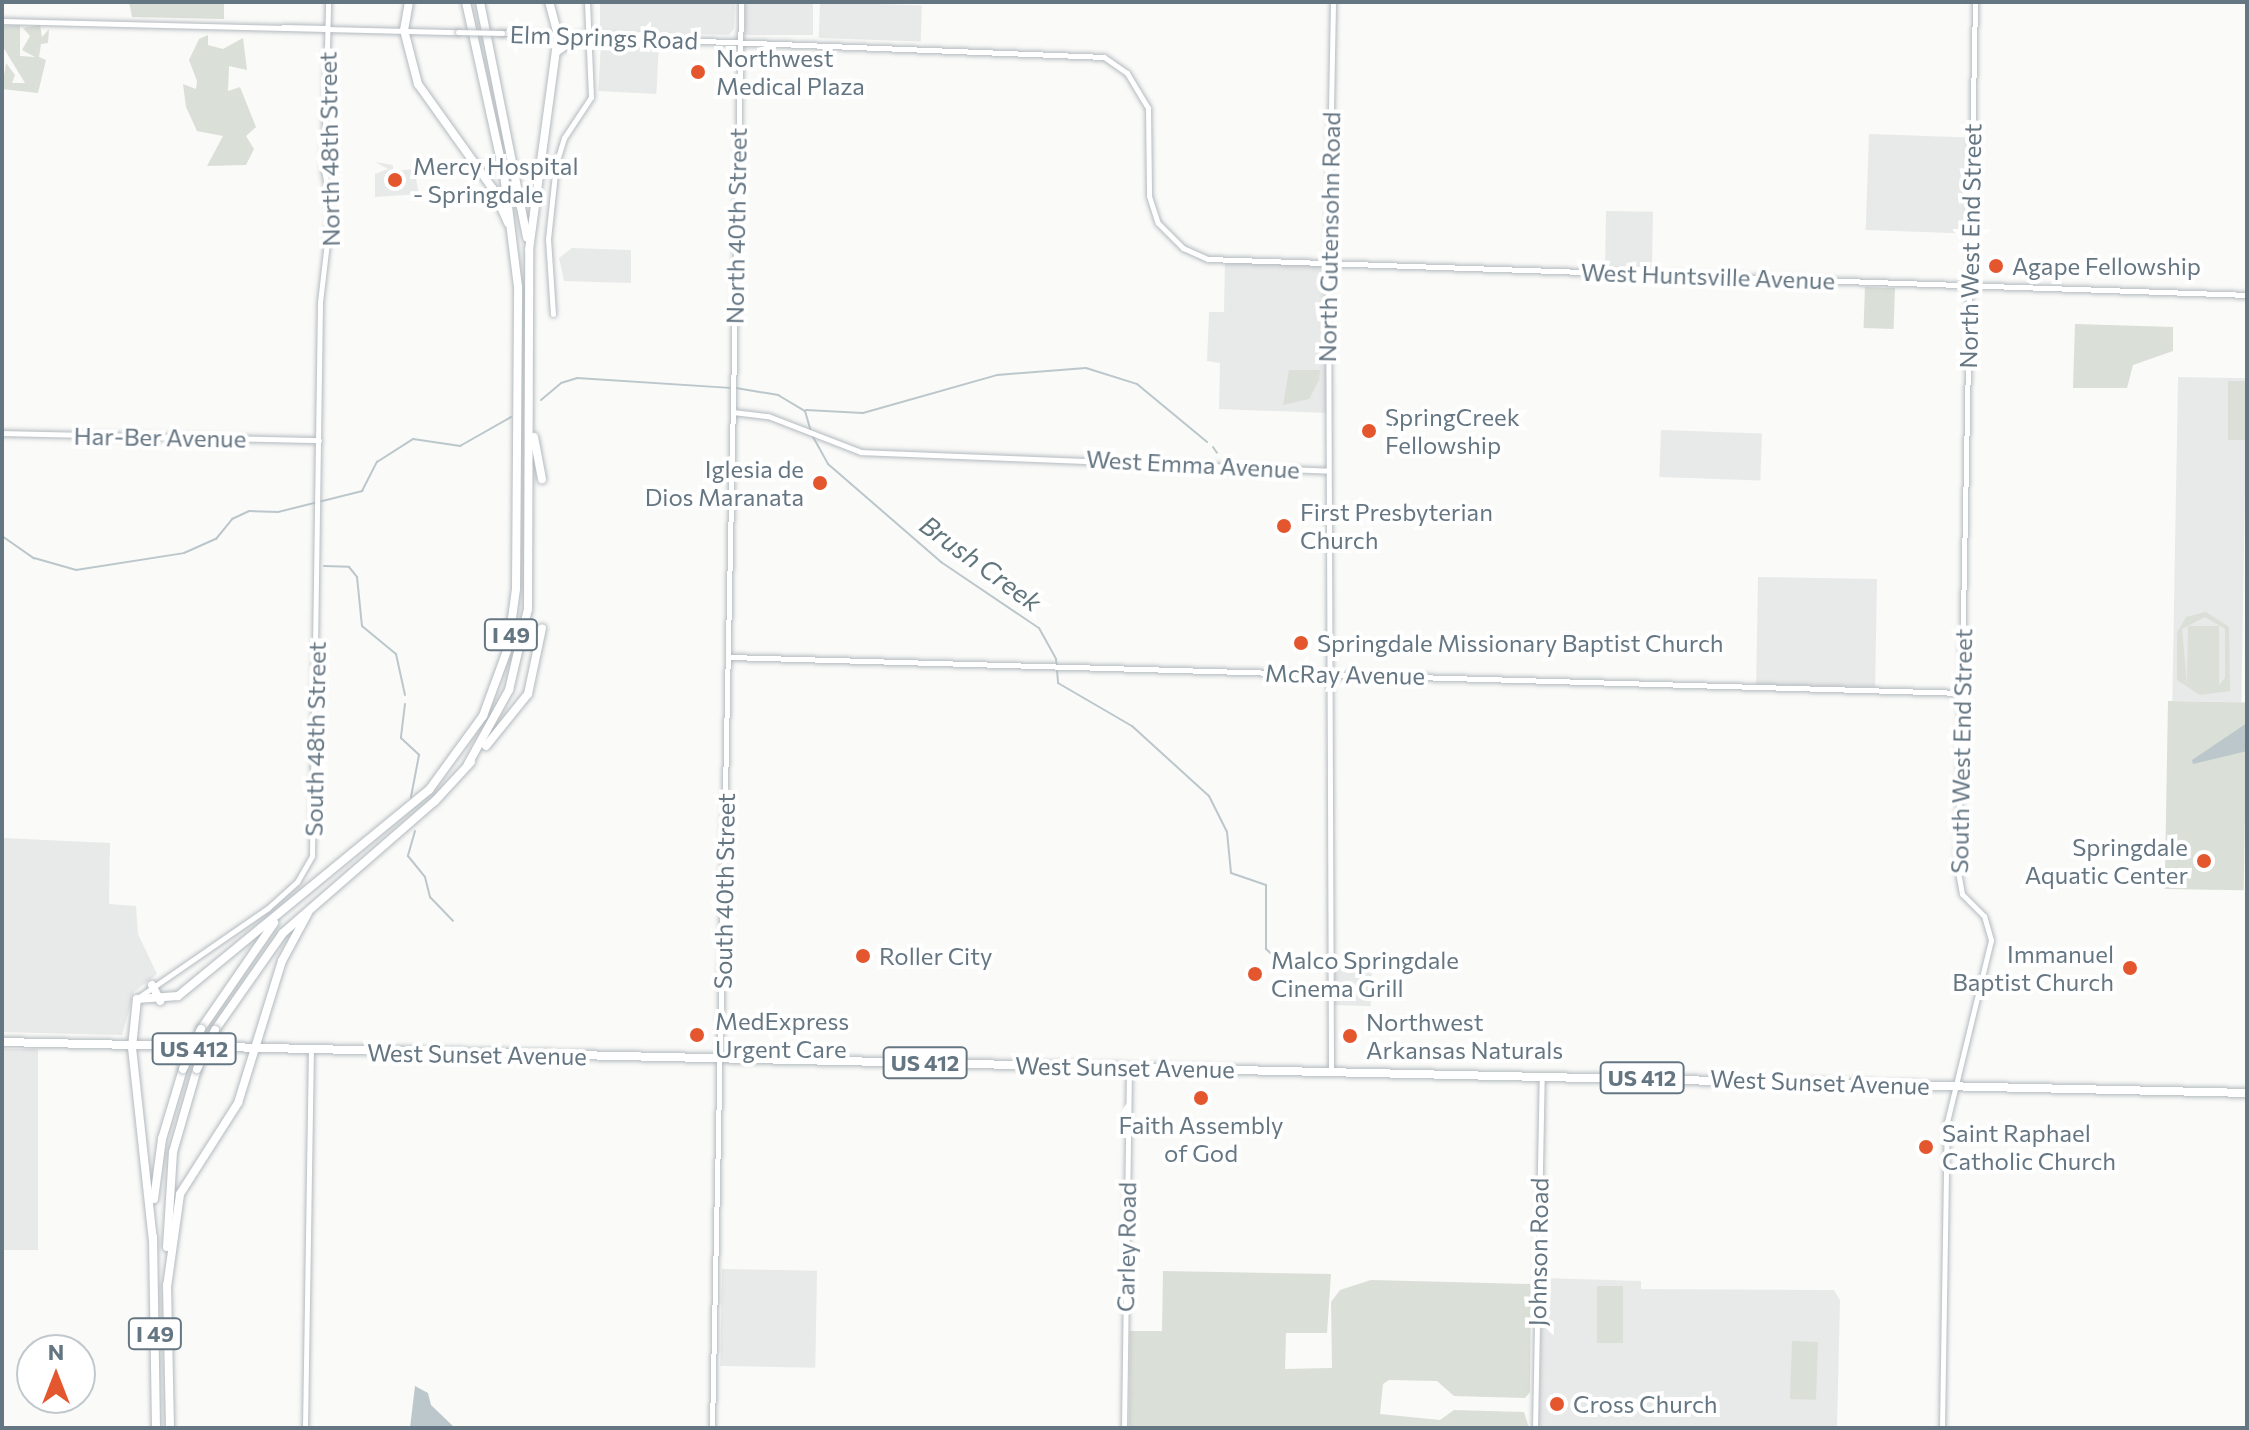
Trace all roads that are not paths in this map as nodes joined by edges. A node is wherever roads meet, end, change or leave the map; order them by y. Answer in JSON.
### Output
{"nodes":[{"id":1,"x":328,"y":2,"type":"edge"},
{"id":2,"x":409,"y":2,"type":"edge"},
{"id":3,"x":466,"y":2,"type":"edge"},
{"id":4,"x":480,"y":2,"type":"edge"},
{"id":5,"x":549,"y":2,"type":"edge"},
{"id":6,"x":587,"y":2,"type":"edge"},
{"id":7,"x":741,"y":2,"type":"edge"},
{"id":8,"x":1333,"y":2,"type":"edge"},
{"id":9,"x":1975,"y":2,"type":"edge"},
{"id":10,"x":2,"y":21,"type":"edge"},
{"id":11,"x":327,"y":28,"type":"junction"},
{"id":12,"x":404,"y":30,"type":"junction"},
{"id":13,"x":558,"y":35,"type":"junction"},
{"id":14,"x":579,"y":36,"type":"junction"},
{"id":15,"x":593,"y":36,"type":"junction"},
{"id":16,"x":740,"y":42,"type":"junction"},
{"id":17,"x":555,"y":52,"type":"junction"},
{"id":18,"x":513,"y":240,"type":"junction"},
{"id":19,"x":1174,"y":241,"type":"joint"},
{"id":20,"x":529,"y":250,"type":"junction"},
{"id":21,"x":1328,"y":264,"type":"junction"},
{"id":22,"x":1970,"y":285,"type":"junction"},
{"id":23,"x":2247,"y":295,"type":"edge"},
{"id":24,"x":553,"y":314,"type":"dead end"},
{"id":25,"x":733,"y":412,"type":"junction"},
{"id":26,"x":531,"y":422,"type":"junction"},
{"id":27,"x":2,"y":433,"type":"edge"},
{"id":28,"x":319,"y":440,"type":"junction"},
{"id":29,"x":732,"y":449,"type":"joint"},
{"id":30,"x":1328,"y":471,"type":"junction"},
{"id":31,"x":542,"y":479,"type":"dead end"},
{"id":32,"x":1965,"y":489,"type":"joint"},
{"id":33,"x":542,"y":628,"type":"dead end"},
{"id":34,"x":729,"y":657,"type":"junction"},
{"id":35,"x":1328,"y":674,"type":"junction"},
{"id":36,"x":1962,"y":693,"type":"junction"},
{"id":37,"x":468,"y":764,"type":"junction"},
{"id":38,"x":293,"y":902,"type":"junction"},
{"id":39,"x":314,"y":902,"type":"junction"},
{"id":40,"x":152,"y":985,"type":"junction"},
{"id":41,"x":137,"y":999,"type":"junction"},
{"id":42,"x":161,"y":1002,"type":"junction"},
{"id":43,"x":262,"y":1032,"type":"junction"},
{"id":44,"x":2,"y":1042,"type":"edge"},
{"id":45,"x":120,"y":1047,"type":"junction"},
{"id":46,"x":132,"y":1047,"type":"junction"},
{"id":47,"x":256,"y":1050,"type":"junction"},
{"id":48,"x":274,"y":1050,"type":"junction"},
{"id":49,"x":311,"y":1051,"type":"junction"},
{"id":50,"x":721,"y":1058,"type":"junction"},
{"id":51,"x":134,"y":1061,"type":"junction"},
{"id":52,"x":1129,"y":1067,"type":"junction"},
{"id":53,"x":1331,"y":1071,"type":"junction"},
{"id":54,"x":1542,"y":1076,"type":"junction"},
{"id":55,"x":247,"y":1079,"type":"junction"},
{"id":56,"x":1954,"y":1086,"type":"junction"},
{"id":57,"x":2247,"y":1093,"type":"edge"},
{"id":58,"x":153,"y":1241,"type":"junction"},
{"id":59,"x":167,"y":1287,"type":"junction"},
{"id":60,"x":156,"y":1428,"type":"edge"},
{"id":61,"x":170,"y":1428,"type":"edge"},
{"id":62,"x":305,"y":1428,"type":"edge"},
{"id":63,"x":712,"y":1428,"type":"edge"},
{"id":64,"x":1124,"y":1428,"type":"edge"},
{"id":65,"x":1535,"y":1428,"type":"edge"},
{"id":66,"x":1942,"y":1428,"type":"edge"}],
"edges":[{"from":1,"to":11,"type":"street","name":"North 48th Street"},
{"from":2,"to":12,"type":"highway"},
{"from":3,"to":18,"type":"highway","number":"I 49"},
{"from":4,"to":20,"type":"highway","number":"I 49"},
{"from":5,"to":13,"type":"highway"},
{"from":6,"to":15,"type":"street"},
{"from":7,"to":16,"type":"street","name":"North 40th Street"},
{"from":8,"to":21,"type":"street","name":"North Gutensohn Road"},
{"from":9,"to":22,"type":"street","name":"North West End Street"},
{"from":10,"to":11,"type":"street","name":"Elm Springs Road"},
{"from":11,"to":12,"type":"street","name":"Elm Springs Road"},
{"from":11,"to":28,"type":"street","name":"North 48th Street"},
{"from":12,"to":13,"type":"street","name":"Elm Springs Road","bridge":true},
{"from":12,"to":18,"type":"highway"},
{"from":13,"to":14,"type":"street","name":"Elm Springs Road"},
{"from":13,"to":17,"type":"highway"},
{"from":14,"to":15,"type":"street","name":"Elm Springs Road"},
{"from":14,"to":17,"type":"highway"},
{"from":15,"to":16,"type":"street","name":"Elm Springs Road"},
{"from":15,"to":24,"type":"street"},
{"from":16,"to":19,"type":"street","name":"Elm Springs Road"},
{"from":16,"to":25,"type":"street","name":"North 40th Street"},
{"from":17,"to":20,"type":"highway"},
{"from":18,"to":38,"type":"highway","number":"I 49"},
{"from":19,"to":21,"type":"street","name":"West Huntsville Avenue"},
{"from":20,"to":26,"type":"highway","number":"I 49"},
{"from":21,"to":22,"type":"street","name":"West Huntsville Avenue"},
{"from":21,"to":30,"type":"street","name":"North Gutensohn Road"},
{"from":22,"to":23,"type":"street","name":"West Huntsville Avenue"},
{"from":22,"to":32,"type":"street","name":"North West End Street"},
{"from":25,"to":29,"type":"street","name":"North 40th Street"},
{"from":25,"to":30,"type":"street","name":"West Emma Avenue"},
{"from":26,"to":31,"type":"highway"},
{"from":26,"to":37,"type":"highway","number":"I 49"},
{"from":27,"to":28,"type":"street","name":"Har-Ber Avenue"},
{"from":28,"to":40,"type":"street","name":"South 48th Street"},
{"from":29,"to":34,"type":"street","name":"South 40th Street"},
{"from":30,"to":35,"type":"street","name":"North Gutensohn Road"},
{"from":32,"to":36,"type":"street","name":"South West End Street"},
{"from":33,"to":37,"type":"highway"},
{"from":34,"to":35,"type":"street","name":"McRay Avenue"},
{"from":34,"to":50,"type":"street","name":"South 40th Street"},
{"from":35,"to":36,"type":"street","name":"McRay Avenue"},
{"from":35,"to":53,"type":"street","name":"North Gutensohn Road"},
{"from":36,"to":56,"type":"street","name":"South West End Street"},
{"from":37,"to":39,"type":"highway","number":"I 49"},
{"from":38,"to":42,"type":"highway"},
{"from":38,"to":58,"type":"highway","number":"I 49","bridge":true},
{"from":39,"to":43,"type":"highway"},
{"from":39,"to":59,"type":"highway","number":"I 49","bridge":true},
{"from":40,"to":41,"type":"street","name":"South 48th Street"},
{"from":40,"to":42,"type":"highway"},
{"from":41,"to":42,"type":"highway"},
{"from":41,"to":46,"type":"highway"},
{"from":43,"to":47,"type":"highway"},
{"from":43,"to":48,"type":"highway"},
{"from":44,"to":45,"type":"highway","name":"West Sunset Avenue","number":"US 412"},
{"from":45,"to":46,"type":"highway","name":"West Sunset Avenue","number":"US 412"},
{"from":45,"to":51,"type":"highway"},
{"from":46,"to":47,"type":"highway","name":"West Sunset Avenue","number":"US 412"},
{"from":46,"to":51,"type":"highway"},
{"from":47,"to":48,"type":"highway","name":"West Sunset Avenue","number":"US 412"},
{"from":47,"to":55,"type":"highway"},
{"from":48,"to":49,"type":"highway","name":"West Sunset Avenue","number":"US 412"},
{"from":48,"to":55,"type":"highway"},
{"from":49,"to":50,"type":"highway","name":"West Sunset Avenue","number":"US 412"},
{"from":49,"to":62,"type":"street"},
{"from":50,"to":52,"type":"highway","name":"West Sunset Avenue","number":"US 412"},
{"from":50,"to":63,"type":"street","name":"South 40th Street"},
{"from":51,"to":58,"type":"highway"},
{"from":52,"to":53,"type":"highway","name":"West Sunset Avenue","number":"US 412"},
{"from":52,"to":64,"type":"street","name":"Carley Road"},
{"from":53,"to":54,"type":"highway","name":"West Sunset Avenue","number":"US 412"},
{"from":54,"to":56,"type":"highway","name":"West Sunset Avenue","number":"US 412"},
{"from":54,"to":65,"type":"street","name":"Johnson Road"},
{"from":55,"to":59,"type":"highway"},
{"from":56,"to":57,"type":"highway","name":"West Sunset Avenue","number":"US 412"},
{"from":56,"to":66,"type":"street","name":"South West End Street"},
{"from":58,"to":60,"type":"highway","number":"I 49"},
{"from":59,"to":61,"type":"highway","number":"I 49"}]}
